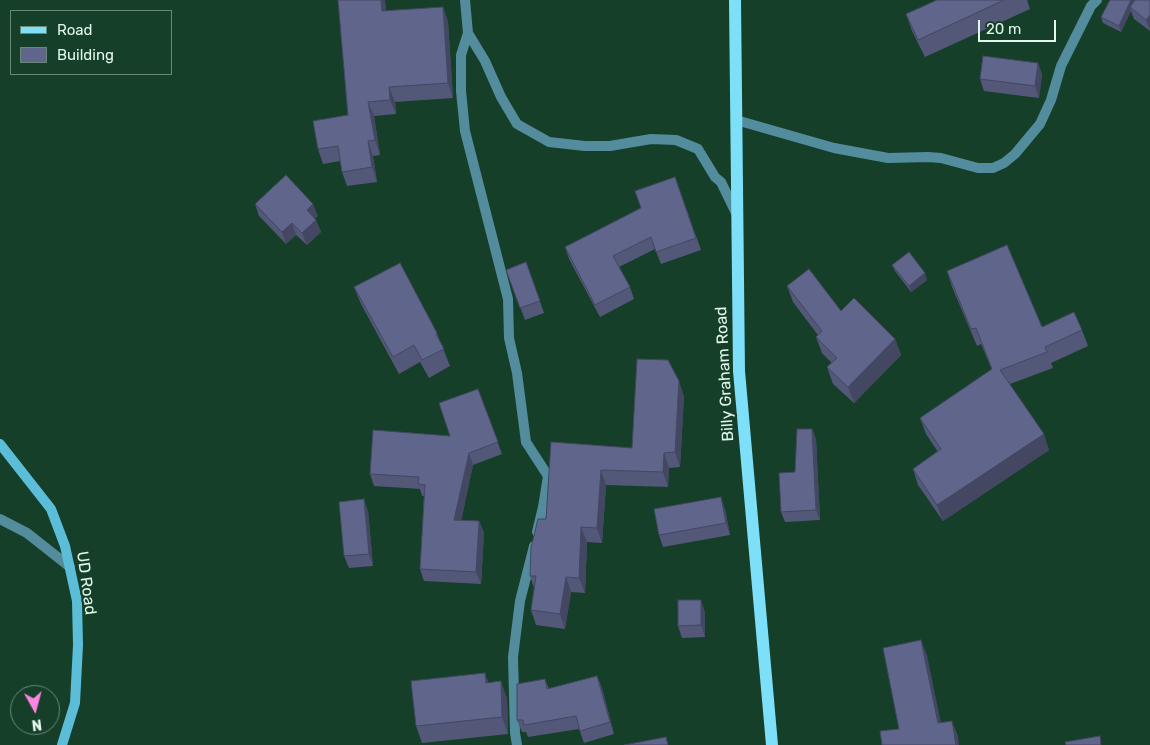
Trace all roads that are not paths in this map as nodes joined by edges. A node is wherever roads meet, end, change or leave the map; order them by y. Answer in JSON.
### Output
{"nodes":[{"id":1,"x":465,"y":0,"type":"edge"},
{"id":2,"x":735,"y":0,"type":"edge"},
{"id":3,"x":1097,"y":0,"type":"edge"},
{"id":4,"x":468,"y":33,"type":"junction"},
{"id":5,"x":736,"y":120,"type":"junction"},
{"id":6,"x":737,"y":216,"type":"junction"},
{"id":7,"x":0,"y":444,"type":"edge"},
{"id":8,"x":0,"y":518,"type":"edge"},
{"id":9,"x":70,"y":567,"type":"junction"},
{"id":10,"x":62,"y":745,"type":"edge"},
{"id":11,"x":517,"y":745,"type":"edge"},
{"id":12,"x":772,"y":745,"type":"edge"}],
"edges":[{"from":1,"to":4,"type":"street"},
{"from":2,"to":5,"type":"main road","name":"Billy Graham Road"},
{"from":3,"to":5,"type":"street"},
{"from":4,"to":6,"type":"street"},
{"from":4,"to":11,"type":"street"},
{"from":5,"to":6,"type":"main road","name":"Billy Graham Road"},
{"from":6,"to":12,"type":"main road","name":"Billy Graham Road"},
{"from":7,"to":9,"type":"main road","name":"UD Road"},
{"from":8,"to":9,"type":"street"},
{"from":9,"to":10,"type":"main road","name":"UD Road"}]}
